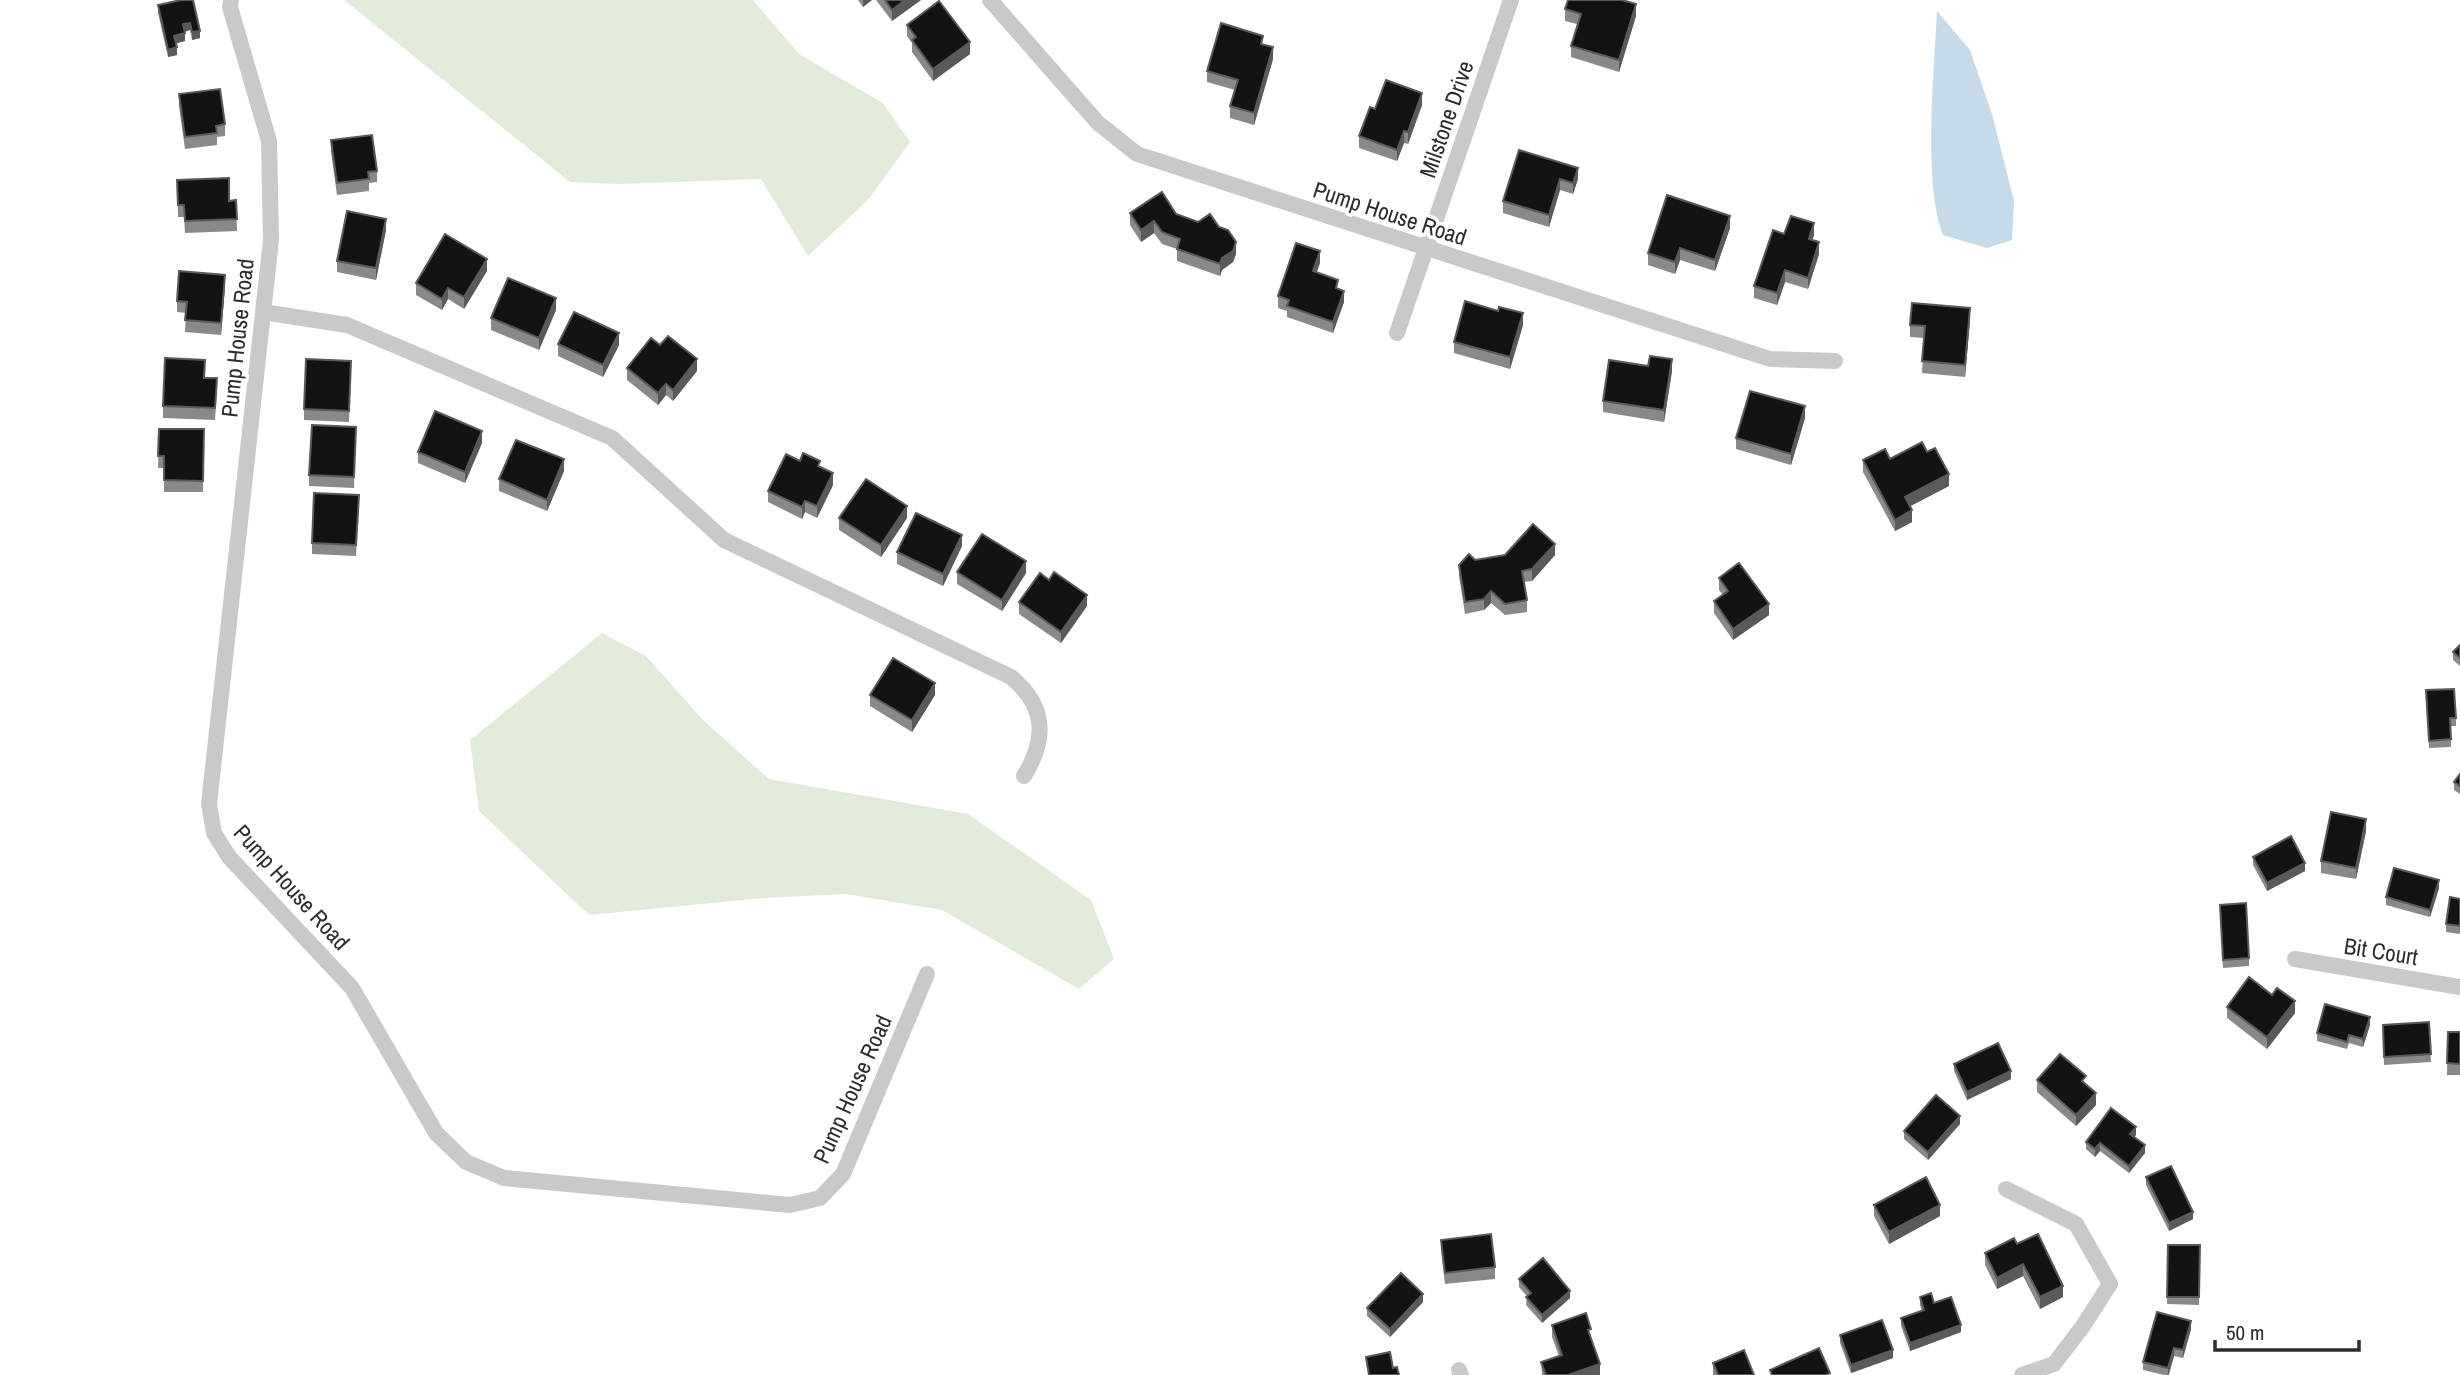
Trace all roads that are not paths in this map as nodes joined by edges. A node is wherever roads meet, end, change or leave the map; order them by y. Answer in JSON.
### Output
{"nodes":[{"id":1,"x":231,"y":0,"type":"edge"},
{"id":2,"x":990,"y":0,"type":"edge"},
{"id":3,"x":1511,"y":0,"type":"edge"},
{"id":4,"x":1426,"y":248,"type":"junction"},
{"id":5,"x":263,"y":312,"type":"junction"},
{"id":6,"x":1397,"y":333,"type":"dead end"},
{"id":7,"x":1835,"y":361,"type":"dead end"},
{"id":8,"x":1024,"y":776,"type":"dead end"},
{"id":9,"x":2295,"y":959,"type":"dead end"},
{"id":10,"x":927,"y":974,"type":"dead end"},
{"id":11,"x":2460,"y":987,"type":"edge"},
{"id":12,"x":2006,"y":1189,"type":"dead end"},
{"id":13,"x":2056,"y":1369,"type":"edge"},
{"id":14,"x":2022,"y":1375,"type":"edge"}],
"edges":[{"from":1,"to":5,"type":"street","name":"Pump House Road"},
{"from":2,"to":4,"type":"street","name":"Pump House Road"},
{"from":3,"to":4,"type":"street","name":"Milstone Drive"},
{"from":4,"to":6,"type":"street","name":"Milstone Drive"},
{"from":4,"to":7,"type":"street","name":"Pump House Road"},
{"from":5,"to":8,"type":"street"},
{"from":5,"to":10,"type":"street","name":"Pump House Road"},
{"from":9,"to":11,"type":"street","name":"Bit Court"},
{"from":12,"to":13,"type":"street"},
{"from":13,"to":14,"type":"street"}]}
